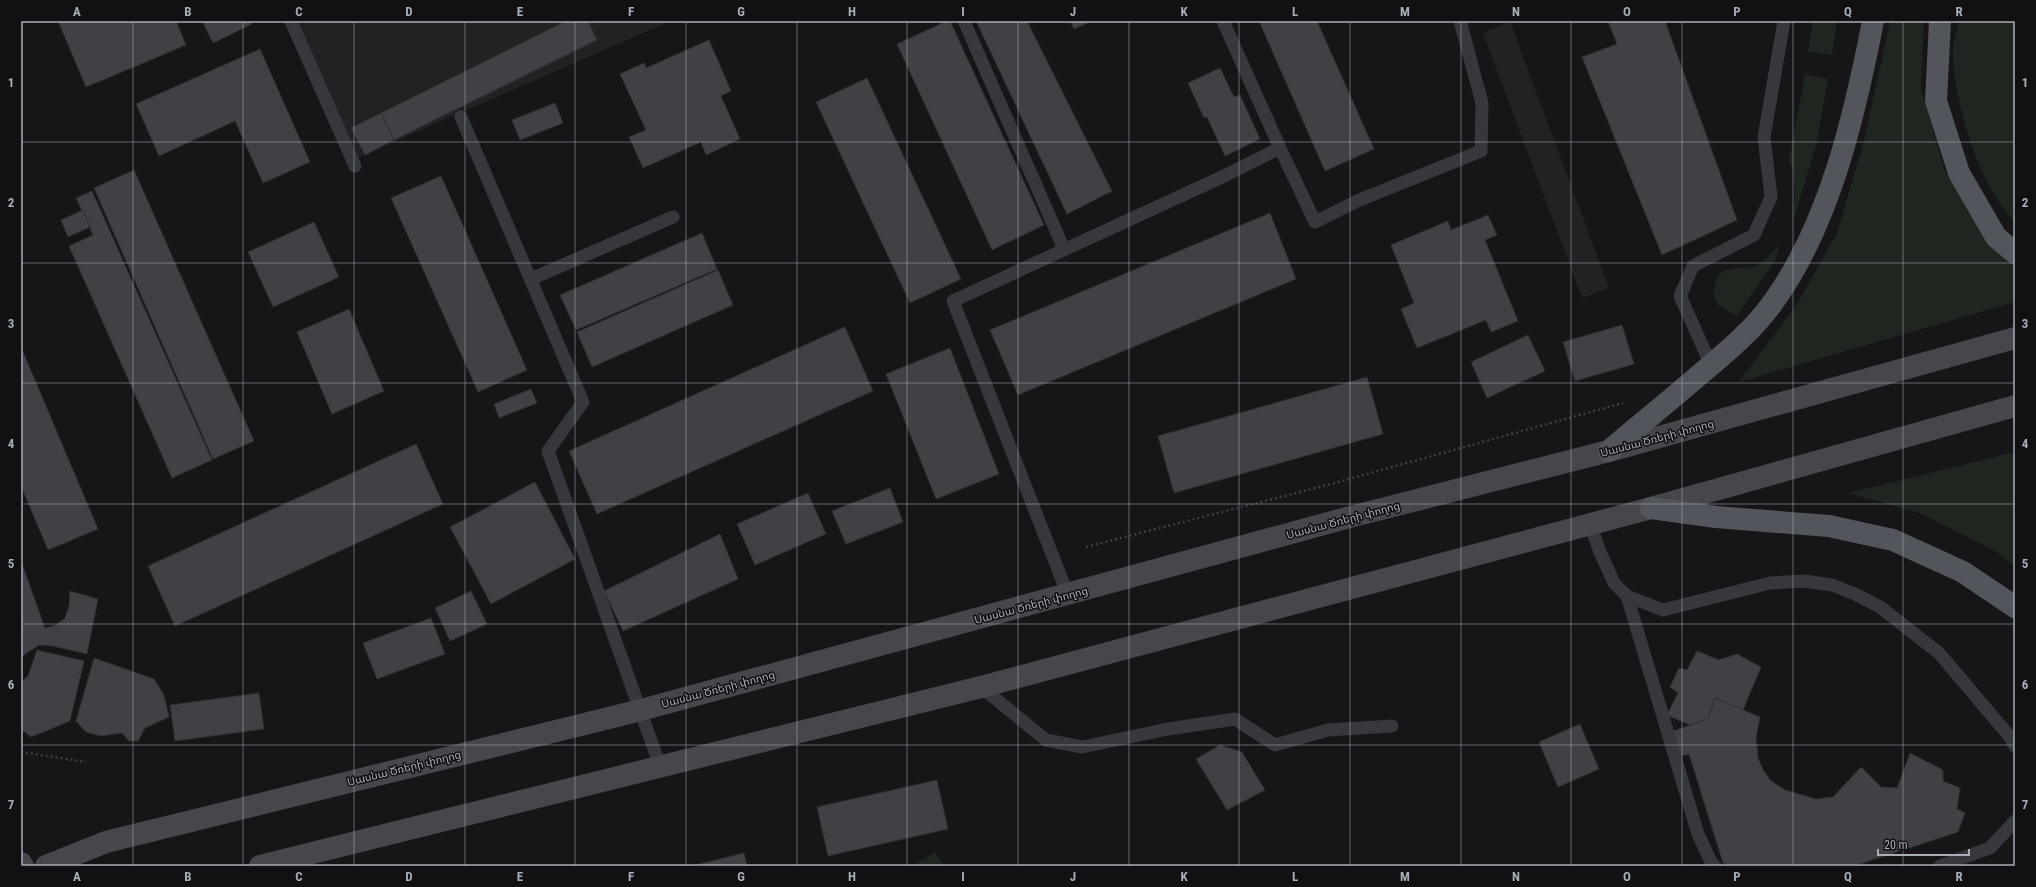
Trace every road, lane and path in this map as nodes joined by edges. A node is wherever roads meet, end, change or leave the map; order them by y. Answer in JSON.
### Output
{"nodes":[{"id":1,"x":291,"y":21,"type":"edge"},
{"id":2,"x":964,"y":21,"type":"edge"},
{"id":3,"x":1223,"y":21,"type":"edge"},
{"id":4,"x":1460,"y":21,"type":"edge"},
{"id":5,"x":1784,"y":21,"type":"edge"},
{"id":6,"x":1873,"y":21,"type":"edge"},
{"id":7,"x":1940,"y":21,"type":"edge"},
{"id":8,"x":461,"y":117,"type":"dead end"},
{"id":9,"x":1280,"y":148,"type":"junction"},
{"id":10,"x":356,"y":166,"type":"dead end"},
{"id":11,"x":673,"y":217,"type":"dead end"},
{"id":12,"x":1064,"y":249,"type":"junction"},
{"id":13,"x":2015,"y":253,"type":"edge"},
{"id":14,"x":531,"y":280,"type":"junction"},
{"id":15,"x":2015,"y":338,"type":"edge"},
{"id":16,"x":1711,"y":365,"type":"junction"},
{"id":17,"x":1629,"y":401,"type":"dead end"},
{"id":18,"x":2015,"y":406,"type":"edge"},
{"id":19,"x":1609,"y":451,"type":"junction"},
{"id":20,"x":1651,"y":508,"type":"junction"},
{"id":21,"x":1590,"y":524,"type":"junction"},
{"id":22,"x":1086,"y":547,"type":"dead end"},
{"id":23,"x":1068,"y":595,"type":"junction"},
{"id":24,"x":1627,"y":596,"type":"junction"},
{"id":25,"x":2015,"y":607,"type":"edge"},
{"id":26,"x":981,"y":687,"type":"junction"},
{"id":27,"x":641,"y":710,"type":"junction"},
{"id":28,"x":1392,"y":726,"type":"dead end"},
{"id":29,"x":2015,"y":746,"type":"edge"},
{"id":30,"x":21,"y":752,"type":"edge"},
{"id":31,"x":86,"y":762,"type":"dead end"},
{"id":32,"x":660,"y":766,"type":"junction"},
{"id":33,"x":2015,"y":821,"type":"edge"},
{"id":34,"x":21,"y":863,"type":"edge"},
{"id":35,"x":23,"y":866,"type":"edge"},
{"id":36,"x":46,"y":866,"type":"edge"},
{"id":37,"x":260,"y":866,"type":"edge"},
{"id":38,"x":1715,"y":866,"type":"edge"},
{"id":39,"x":1940,"y":866,"type":"edge"}],
"edges":[{"from":1,"to":10,"type":"lane"},
{"from":2,"to":12,"type":"lane"},
{"from":3,"to":9,"type":"lane"},
{"from":4,"to":9,"type":"lane"},
{"from":5,"to":16,"type":"lane"},
{"from":6,"to":16,"type":"main road"},
{"from":7,"to":13,"type":"main road"},
{"from":8,"to":14,"type":"lane"},
{"from":9,"to":12,"type":"lane"},
{"from":11,"to":14,"type":"lane"},
{"from":12,"to":23,"type":"lane"},
{"from":14,"to":27,"type":"lane"},
{"from":15,"to":19,"type":"main road","name":"Սասնա Ծռերի փողոց"},
{"from":16,"to":19,"type":"main road"},
{"from":17,"to":22,"type":"path"},
{"from":18,"to":20,"type":"main road"},
{"from":19,"to":23,"type":"main road","name":"Սասնա Ծռերի փողոց"},
{"from":20,"to":21,"type":"main road"},
{"from":20,"to":25,"type":"main road"},
{"from":21,"to":24,"type":"lane"},
{"from":21,"to":26,"type":"main road"},
{"from":23,"to":27,"type":"main road","name":"Սասնա Ծռերի փողոց"},
{"from":24,"to":29,"type":"lane"},
{"from":24,"to":38,"type":"lane"},
{"from":26,"to":28,"type":"lane"},
{"from":26,"to":32,"type":"main road"},
{"from":27,"to":32,"type":"lane"},
{"from":27,"to":36,"type":"main road","name":"Սասնա Ծռերի փողոց"},
{"from":30,"to":31,"type":"path"},
{"from":32,"to":37,"type":"main road"},
{"from":33,"to":39,"type":"lane"},
{"from":34,"to":35,"type":"main road"}]}
